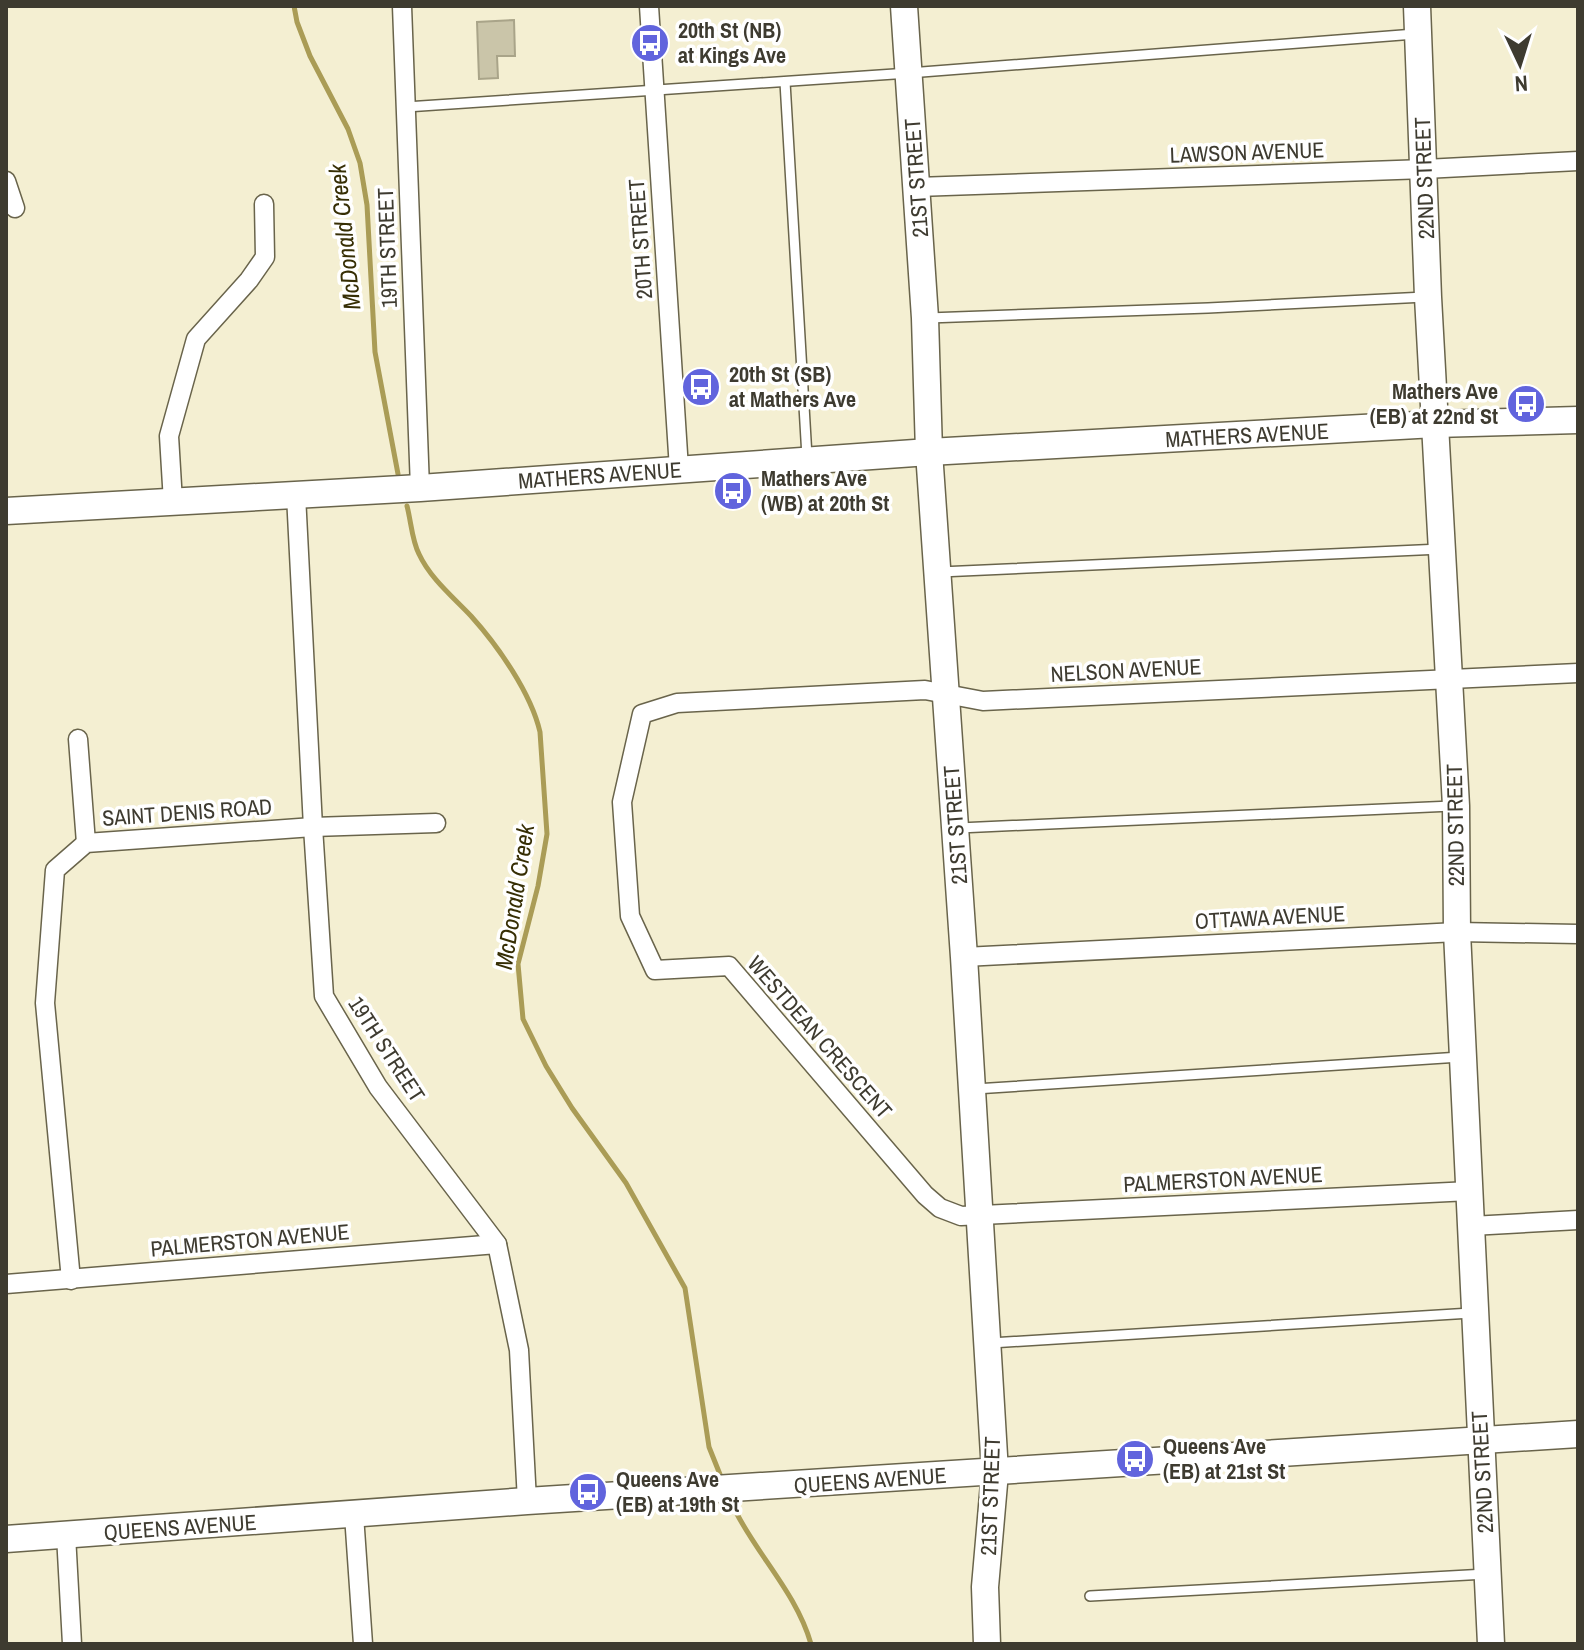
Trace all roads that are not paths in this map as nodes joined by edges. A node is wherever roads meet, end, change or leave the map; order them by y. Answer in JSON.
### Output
{"nodes":[{"id":1,"x":402,"y":6,"type":"edge"},
{"id":2,"x":649,"y":6,"type":"edge"},
{"id":3,"x":904,"y":6,"type":"edge"},
{"id":4,"x":1417,"y":6,"type":"edge"},
{"id":5,"x":1419,"y":33,"type":"junction"},
{"id":6,"x":909,"y":73,"type":"junction"},
{"id":7,"x":785,"y":82,"type":"junction"},
{"id":8,"x":655,"y":92,"type":"junction"},
{"id":9,"x":406,"y":107,"type":"junction"},
{"id":10,"x":1578,"y":161,"type":"edge"},
{"id":11,"x":1425,"y":169,"type":"junction"},
{"id":12,"x":6,"y":181,"type":"edge"},
{"id":13,"x":917,"y":187,"type":"junction"},
{"id":14,"x":264,"y":204,"type":"dead end"},
{"id":15,"x":15,"y":208,"type":"dead end"},
{"id":16,"x":1428,"y":297,"type":"junction"},
{"id":17,"x":925,"y":318,"type":"junction"},
{"id":18,"x":1578,"y":420,"type":"edge"},
{"id":19,"x":1435,"y":424,"type":"junction"},
{"id":20,"x":929,"y":452,"type":"junction"},
{"id":21,"x":807,"y":461,"type":"junction"},
{"id":22,"x":679,"y":469,"type":"junction"},
{"id":23,"x":420,"y":488,"type":"junction"},
{"id":24,"x":296,"y":495,"type":"junction"},
{"id":25,"x":173,"y":502,"type":"junction"},
{"id":26,"x":6,"y":511,"type":"edge"},
{"id":27,"x":1444,"y":549,"type":"junction"},
{"id":28,"x":937,"y":573,"type":"junction"},
{"id":29,"x":1578,"y":673,"type":"edge"},
{"id":30,"x":1451,"y":680,"type":"junction"},
{"id":31,"x":944,"y":695,"type":"junction"},
{"id":32,"x":677,"y":703,"type":"joint"},
{"id":33,"x":78,"y":739,"type":"dead end"},
{"id":34,"x":1456,"y":806,"type":"junction"},
{"id":35,"x":436,"y":823,"type":"dead end"},
{"id":36,"x":313,"y":827,"type":"junction"},
{"id":37,"x":956,"y":829,"type":"junction"},
{"id":38,"x":86,"y":843,"type":"junction"},
{"id":39,"x":1457,"y":932,"type":"junction"},
{"id":40,"x":1578,"y":934,"type":"edge"},
{"id":41,"x":964,"y":957,"type":"junction"},
{"id":42,"x":1463,"y":1057,"type":"junction"},
{"id":43,"x":972,"y":1089,"type":"junction"},
{"id":44,"x":1470,"y":1191,"type":"junction"},
{"id":45,"x":978,"y":1215,"type":"junction"},
{"id":46,"x":1578,"y":1220,"type":"edge"},
{"id":47,"x":1471,"y":1226,"type":"junction"},
{"id":48,"x":497,"y":1244,"type":"junction"},
{"id":49,"x":71,"y":1280,"type":"junction"},
{"id":50,"x":6,"y":1284,"type":"edge"},
{"id":51,"x":1474,"y":1313,"type":"junction"},
{"id":52,"x":987,"y":1343,"type":"junction"},
{"id":53,"x":1578,"y":1434,"type":"edge"},
{"id":54,"x":1481,"y":1442,"type":"junction"},
{"id":55,"x":995,"y":1472,"type":"junction"},
{"id":56,"x":527,"y":1501,"type":"junction"},
{"id":57,"x":354,"y":1515,"type":"junction"},
{"id":58,"x":66,"y":1535,"type":"junction"},
{"id":59,"x":6,"y":1539,"type":"edge"},
{"id":60,"x":1487,"y":1574,"type":"junction"},
{"id":61,"x":1090,"y":1596,"type":"dead end"},
{"id":62,"x":72,"y":1644,"type":"edge"},
{"id":63,"x":363,"y":1644,"type":"edge"},
{"id":64,"x":987,"y":1644,"type":"edge"},
{"id":65,"x":1491,"y":1644,"type":"edge"}],
"edges":[{"from":1,"to":9,"type":"street","name":"19TH STREET"},
{"from":2,"to":8,"type":"street","name":"20TH STREET"},
{"from":3,"to":6,"type":"street","name":"21ST STREET"},
{"from":4,"to":5,"type":"street","name":"22ND STREET"},
{"from":5,"to":6,"type":"lane"},
{"from":5,"to":11,"type":"street","name":"22ND STREET"},
{"from":6,"to":7,"type":"lane"},
{"from":6,"to":13,"type":"street","name":"21ST STREET"},
{"from":7,"to":8,"type":"lane"},
{"from":7,"to":21,"type":"lane"},
{"from":8,"to":9,"type":"lane"},
{"from":8,"to":22,"type":"street","name":"20TH STREET"},
{"from":9,"to":23,"type":"street","name":"19TH STREET"},
{"from":10,"to":11,"type":"street","name":"LAWSON AVENUE"},
{"from":11,"to":13,"type":"street","name":"LAWSON AVENUE"},
{"from":11,"to":16,"type":"street","name":"22ND STREET"},
{"from":12,"to":15,"type":"street"},
{"from":13,"to":17,"type":"street","name":"21ST STREET"},
{"from":14,"to":25,"type":"street"},
{"from":16,"to":17,"type":"lane"},
{"from":16,"to":19,"type":"street","name":"22ND STREET"},
{"from":17,"to":20,"type":"street","name":"21ST STREET"},
{"from":18,"to":19,"type":"street","name":"MATHERS AVENUE"},
{"from":19,"to":20,"type":"street","name":"MATHERS AVENUE"},
{"from":19,"to":27,"type":"street","name":"22ND STREET"},
{"from":20,"to":21,"type":"street","name":"MATHERS AVENUE"},
{"from":20,"to":28,"type":"street","name":"21ST STREET"},
{"from":21,"to":22,"type":"street","name":"MATHERS AVENUE"},
{"from":22,"to":23,"type":"street","name":"MATHERS AVENUE"},
{"from":23,"to":24,"type":"street","name":"MATHERS AVENUE"},
{"from":24,"to":25,"type":"street","name":"MATHERS AVENUE"},
{"from":24,"to":36,"type":"street","name":"19TH STREET"},
{"from":25,"to":26,"type":"street","name":"MATHERS AVENUE"},
{"from":27,"to":28,"type":"lane"},
{"from":27,"to":30,"type":"street","name":"22ND STREET"},
{"from":28,"to":31,"type":"street","name":"21ST STREET"},
{"from":29,"to":30,"type":"street","name":"NELSON AVENUE"},
{"from":30,"to":31,"type":"street","name":"NELSON AVENUE"},
{"from":30,"to":34,"type":"street","name":"22ND STREET"},
{"from":31,"to":32,"type":"street","name":"NELSON AVENUE"},
{"from":31,"to":37,"type":"street","name":"21ST STREET"},
{"from":32,"to":45,"type":"street","name":"WESTDEAN CRESCENT"},
{"from":33,"to":38,"type":"street"},
{"from":34,"to":37,"type":"lane"},
{"from":34,"to":39,"type":"street","name":"22ND STREET"},
{"from":35,"to":36,"type":"street"},
{"from":36,"to":38,"type":"street","name":"SAINT DENIS ROAD"},
{"from":36,"to":48,"type":"street","name":"19TH STREET"},
{"from":37,"to":41,"type":"street","name":"21ST STREET"},
{"from":38,"to":49,"type":"street","name":"SAINT DENIS ROAD"},
{"from":39,"to":40,"type":"street","name":"OTTAWA AVENUE"},
{"from":39,"to":41,"type":"street","name":"OTTAWA AVENUE"},
{"from":39,"to":42,"type":"street","name":"22ND STREET"},
{"from":41,"to":43,"type":"street","name":"21ST STREET"},
{"from":42,"to":43,"type":"lane"},
{"from":42,"to":44,"type":"street","name":"22ND STREET"},
{"from":43,"to":45,"type":"street","name":"21ST STREET"},
{"from":44,"to":45,"type":"street","name":"PALMERSTON AVENUE"},
{"from":44,"to":47,"type":"street","name":"22ND STREET"},
{"from":45,"to":52,"type":"street","name":"21ST STREET"},
{"from":46,"to":47,"type":"street"},
{"from":47,"to":51,"type":"street","name":"22ND STREET"},
{"from":48,"to":49,"type":"street","name":"PALMERSTON AVENUE"},
{"from":48,"to":56,"type":"street","name":"19TH STREET"},
{"from":49,"to":50,"type":"street","name":"PALMERSTON AVENUE"},
{"from":51,"to":52,"type":"lane"},
{"from":51,"to":54,"type":"street","name":"22ND STREET"},
{"from":52,"to":55,"type":"street","name":"21ST STREET"},
{"from":53,"to":54,"type":"street","name":"QUEENS AVENUE"},
{"from":54,"to":55,"type":"street","name":"QUEENS AVENUE"},
{"from":54,"to":60,"type":"street","name":"22ND STREET"},
{"from":55,"to":56,"type":"street","name":"QUEENS AVENUE"},
{"from":55,"to":64,"type":"street","name":"21ST STREET"},
{"from":56,"to":57,"type":"street","name":"QUEENS AVENUE"},
{"from":57,"to":58,"type":"street","name":"QUEENS AVENUE"},
{"from":57,"to":63,"type":"street"},
{"from":58,"to":59,"type":"street","name":"QUEENS AVENUE"},
{"from":58,"to":62,"type":"street"},
{"from":60,"to":61,"type":"lane"},
{"from":60,"to":65,"type":"street","name":"22ND STREET"}]}
